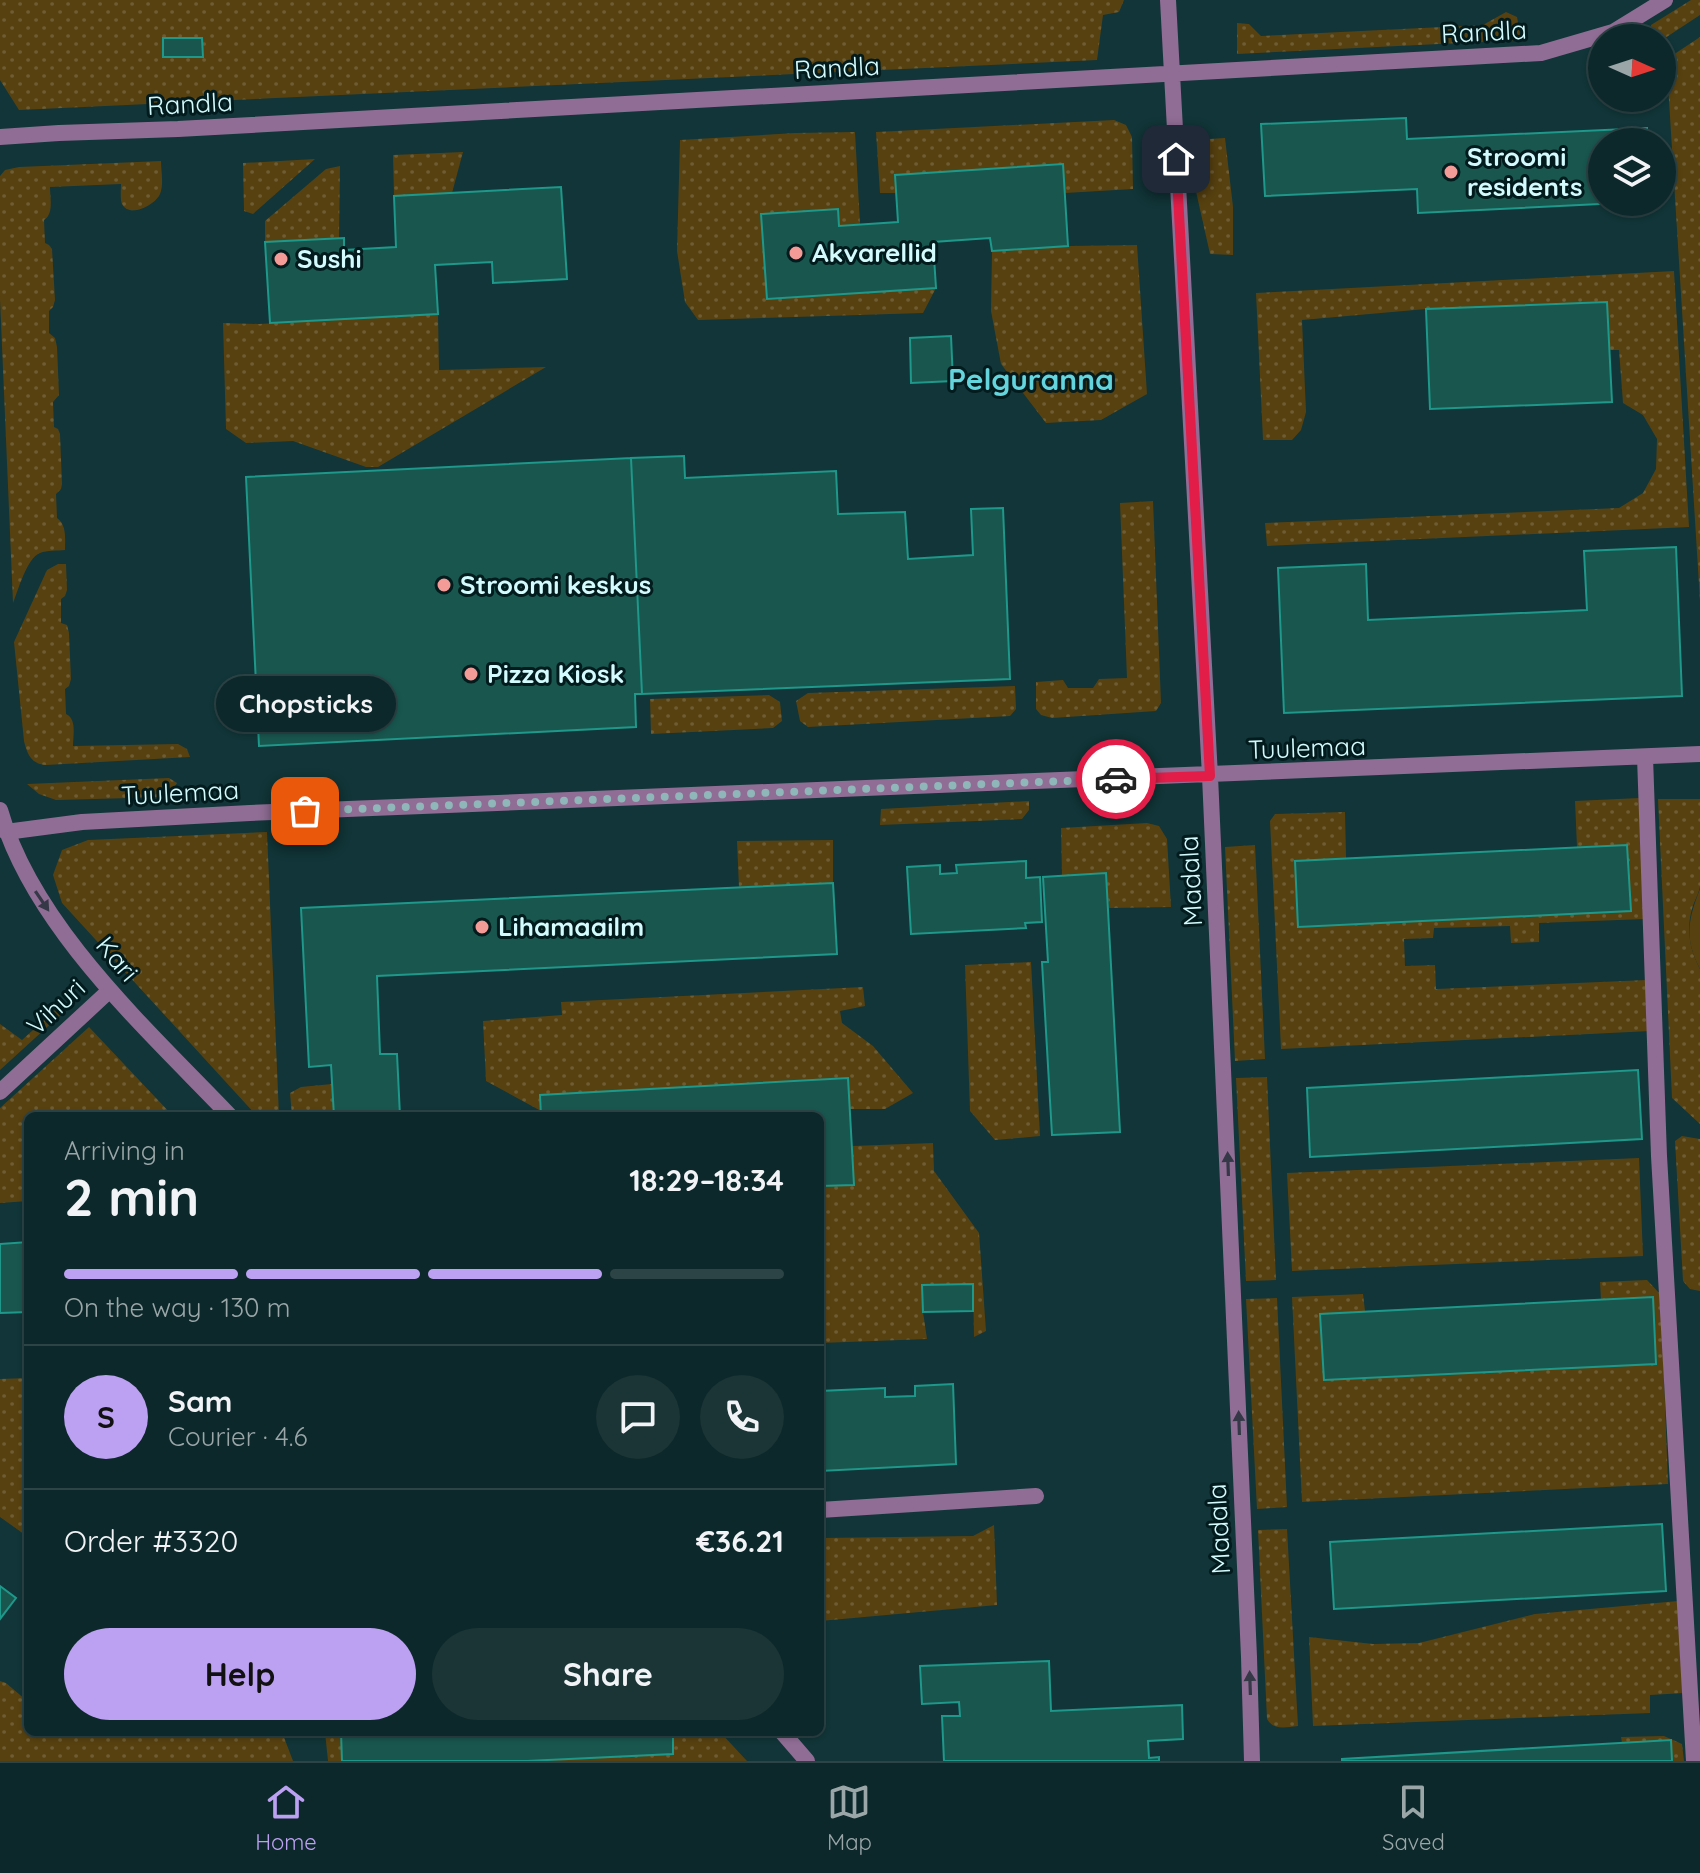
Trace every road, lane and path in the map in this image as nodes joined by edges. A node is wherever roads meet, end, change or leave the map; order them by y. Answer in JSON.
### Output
{"nodes":[{"id":1,"x":1168,"y":0,"type":"edge"},
{"id":2,"x":1665,"y":0,"type":"edge"},
{"id":3,"x":1172,"y":73,"type":"junction"},
{"id":4,"x":0,"y":137,"type":"edge"},
{"id":5,"x":1700,"y":754,"type":"edge"},
{"id":6,"x":1645,"y":757,"type":"junction"},
{"id":7,"x":1210,"y":776,"type":"junction"},
{"id":8,"x":0,"y":810,"type":"edge"},
{"id":9,"x":6,"y":832,"type":"junction"},
{"id":10,"x":110,"y":990,"type":"junction"},
{"id":11,"x":0,"y":1092,"type":"edge"},
{"id":12,"x":226,"y":1112,"type":"edge"},
{"id":13,"x":1036,"y":1496,"type":"dead end"},
{"id":14,"x":824,"y":1510,"type":"edge"},
{"id":15,"x":785,"y":1736,"type":"edge"},
{"id":16,"x":807,"y":1761,"type":"edge"},
{"id":17,"x":1252,"y":1761,"type":"edge"},
{"id":18,"x":1694,"y":1761,"type":"edge"}],
"edges":[{"from":1,"to":3,"type":"street","name":"Madala"},
{"from":2,"to":3,"type":"street","name":"Randla"},
{"from":3,"to":4,"type":"street","name":"Randla"},
{"from":3,"to":7,"type":"street","name":"Madala"},
{"from":5,"to":6,"type":"street","name":"Tuulemaa"},
{"from":6,"to":7,"type":"street","name":"Tuulemaa"},
{"from":6,"to":18,"type":"street"},
{"from":7,"to":9,"type":"street","name":"Tuulemaa"},
{"from":17,"to":7,"type":"street","name":"Madala","one_way":true},
{"from":8,"to":9,"type":"street","name":"Kari"},
{"from":9,"to":10,"type":"street","name":"Kari","one_way":true},
{"from":10,"to":11,"type":"street","name":"Vihuri"},
{"from":10,"to":12,"type":"street","name":"Kari"},
{"from":13,"to":14,"type":"street"},
{"from":15,"to":16,"type":"street"}]}
